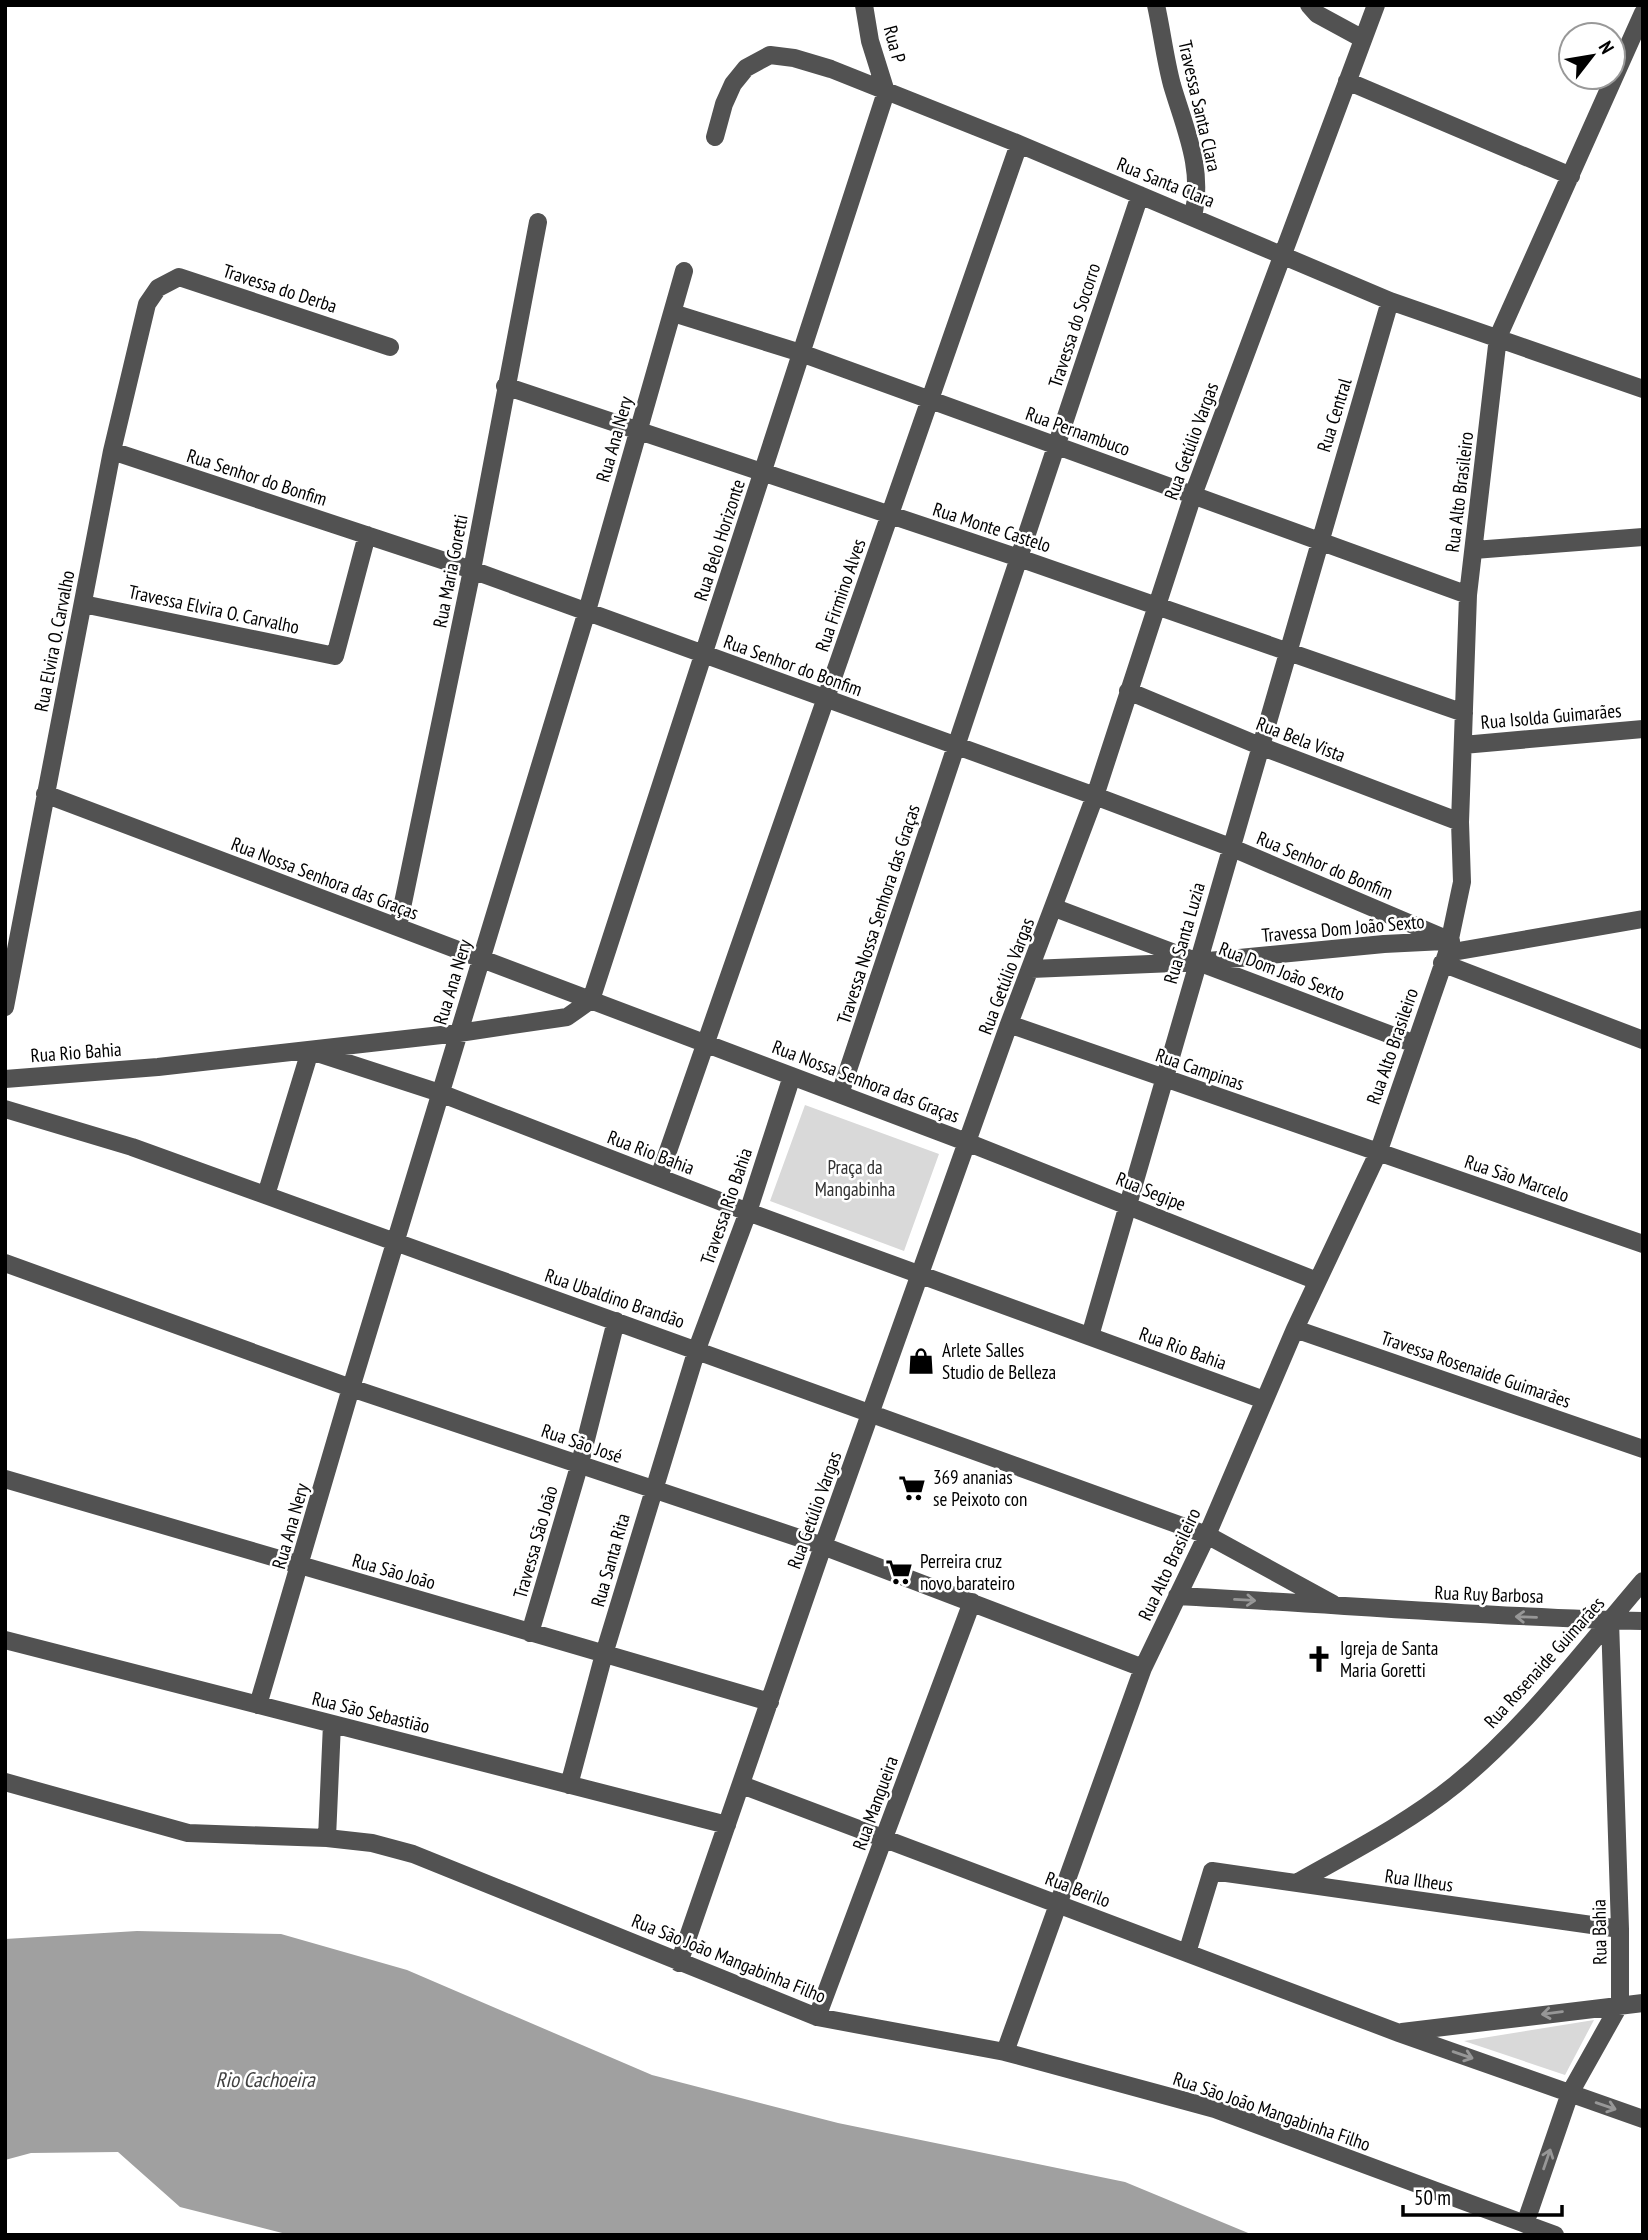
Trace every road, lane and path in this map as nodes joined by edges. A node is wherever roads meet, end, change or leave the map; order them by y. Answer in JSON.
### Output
{"nodes":[{"id":1,"x":864,"y":5,"type":"edge"},
{"id":2,"x":1156,"y":5,"type":"edge"},
{"id":3,"x":1309,"y":5,"type":"edge"},
{"id":4,"x":1376,"y":5,"type":"edge"},
{"id":5,"x":1643,"y":13,"type":"edge"},
{"id":6,"x":1363,"y":39,"type":"junction"},
{"id":7,"x":1347,"y":81,"type":"junction"},
{"id":8,"x":886,"y":92,"type":"junction"},
{"id":9,"x":715,"y":137,"type":"dead end"},
{"id":10,"x":1019,"y":144,"type":"junction"},
{"id":11,"x":1571,"y":176,"type":"junction"},
{"id":12,"x":1140,"y":195,"type":"junction"},
{"id":13,"x":1193,"y":215,"type":"junction"},
{"id":14,"x":538,"y":222,"type":"dead end"},
{"id":15,"x":1282,"y":254,"type":"junction"},
{"id":16,"x":684,"y":271,"type":"dead end"},
{"id":17,"x":158,"y":288,"type":"joint"},
{"id":18,"x":1391,"y":301,"type":"junction"},
{"id":19,"x":673,"y":313,"type":"junction"},
{"id":20,"x":1498,"y":337,"type":"junction"},
{"id":21,"x":390,"y":347,"type":"dead end"},
{"id":22,"x":801,"y":353,"type":"junction"},
{"id":23,"x":505,"y":386,"type":"junction"},
{"id":24,"x":1643,"y":389,"type":"edge"},
{"id":25,"x":930,"y":400,"type":"junction"},
{"id":26,"x":639,"y":429,"type":"junction"},
{"id":27,"x":1057,"y":445,"type":"junction"},
{"id":28,"x":112,"y":451,"type":"junction"},
{"id":29,"x":763,"y":471,"type":"junction"},
{"id":30,"x":1193,"y":495,"type":"junction"},
{"id":31,"x":890,"y":516,"type":"junction"},
{"id":32,"x":367,"y":535,"type":"junction"},
{"id":33,"x":1643,"y":537,"type":"edge"},
{"id":34,"x":1319,"y":541,"type":"junction"},
{"id":35,"x":1474,"y":550,"type":"junction"},
{"id":36,"x":1019,"y":558,"type":"junction"},
{"id":37,"x":472,"y":570,"type":"junction"},
{"id":38,"x":1468,"y":595,"type":"junction"},
{"id":39,"x":83,"y":604,"type":"junction"},
{"id":40,"x":1158,"y":607,"type":"junction"},
{"id":41,"x":587,"y":611,"type":"junction"},
{"id":42,"x":1287,"y":653,"type":"junction"},
{"id":43,"x":705,"y":655,"type":"junction"},
{"id":44,"x":1128,"y":691,"type":"junction"},
{"id":45,"x":827,"y":698,"type":"junction"},
{"id":46,"x":1464,"y":713,"type":"junction"},
{"id":47,"x":1643,"y":729,"type":"edge"},
{"id":48,"x":1463,"y":745,"type":"junction"},
{"id":49,"x":1260,"y":746,"type":"junction"},
{"id":50,"x":956,"y":747,"type":"junction"},
{"id":51,"x":45,"y":794,"type":"junction"},
{"id":52,"x":1095,"y":796,"type":"junction"},
{"id":53,"x":1460,"y":822,"type":"junction"},
{"id":54,"x":1230,"y":848,"type":"junction"},
{"id":55,"x":1055,"y":908,"type":"junction"},
{"id":56,"x":1643,"y":919,"type":"edge"},
{"id":57,"x":398,"y":928,"type":"junction"},
{"id":58,"x":1447,"y":952,"type":"junction"},
{"id":59,"x":481,"y":959,"type":"junction"},
{"id":60,"x":1198,"y":962,"type":"junction"},
{"id":61,"x":1031,"y":969,"type":"junction"},
{"id":62,"x":591,"y":1000,"type":"junction"},
{"id":63,"x":5,"y":1007,"type":"edge"},
{"id":64,"x":1009,"y":1024,"type":"junction"},
{"id":65,"x":459,"y":1034,"type":"junction"},
{"id":66,"x":1643,"y":1040,"type":"edge"},
{"id":67,"x":706,"y":1044,"type":"junction"},
{"id":68,"x":1415,"y":1044,"type":"junction"},
{"id":69,"x":310,"y":1051,"type":"junction"},
{"id":70,"x":792,"y":1076,"type":"junction"},
{"id":71,"x":1164,"y":1078,"type":"junction"},
{"id":72,"x":5,"y":1079,"type":"edge"},
{"id":73,"x":440,"y":1093,"type":"junction"},
{"id":74,"x":840,"y":1094,"type":"junction"},
{"id":75,"x":5,"y":1109,"type":"edge"},
{"id":76,"x":969,"y":1143,"type":"junction"},
{"id":77,"x":1378,"y":1153,"type":"junction"},
{"id":78,"x":659,"y":1177,"type":"junction"},
{"id":79,"x":265,"y":1195,"type":"junction"},
{"id":80,"x":1128,"y":1204,"type":"junction"},
{"id":81,"x":748,"y":1212,"type":"junction"},
{"id":82,"x":395,"y":1242,"type":"junction"},
{"id":83,"x":1643,"y":1244,"type":"edge"},
{"id":84,"x":5,"y":1263,"type":"edge"},
{"id":85,"x":920,"y":1274,"type":"junction"},
{"id":86,"x":1317,"y":1281,"type":"junction"},
{"id":87,"x":616,"y":1321,"type":"junction"},
{"id":88,"x":1295,"y":1329,"type":"junction"},
{"id":89,"x":1090,"y":1336,"type":"junction"},
{"id":90,"x":697,"y":1349,"type":"junction"},
{"id":91,"x":351,"y":1388,"type":"junction"},
{"id":92,"x":1264,"y":1400,"type":"junction"},
{"id":93,"x":871,"y":1412,"type":"junction"},
{"id":94,"x":1643,"y":1449,"type":"edge"},
{"id":95,"x":580,"y":1463,"type":"junction"},
{"id":96,"x":5,"y":1479,"type":"edge"},
{"id":97,"x":653,"y":1490,"type":"junction"},
{"id":98,"x":1207,"y":1535,"type":"junction"},
{"id":99,"x":823,"y":1546,"type":"junction"},
{"id":100,"x":300,"y":1565,"type":"junction"},
{"id":101,"x":1643,"y":1581,"type":"edge"},
{"id":102,"x":1177,"y":1596,"type":"junction"},
{"id":103,"x":972,"y":1602,"type":"junction"},
{"id":104,"x":1333,"y":1604,"type":"junction"},
{"id":105,"x":1610,"y":1620,"type":"junction"},
{"id":106,"x":1643,"y":1621,"type":"edge"},
{"id":107,"x":530,"y":1633,"type":"junction"},
{"id":108,"x":6,"y":1645,"type":"edge"},
{"id":109,"x":604,"y":1654,"type":"junction"},
{"id":110,"x":1143,"y":1668,"type":"junction"},
{"id":111,"x":770,"y":1702,"type":"junction"},
{"id":112,"x":258,"y":1705,"type":"junction"},
{"id":113,"x":332,"y":1724,"type":"junction"},
{"id":114,"x":5,"y":1782,"type":"edge"},
{"id":115,"x":569,"y":1784,"type":"junction"},
{"id":116,"x":742,"y":1785,"type":"junction"},
{"id":117,"x":727,"y":1825,"type":"junction"},
{"id":118,"x":327,"y":1838,"type":"junction"},
{"id":119,"x":884,"y":1839,"type":"junction"},
{"id":120,"x":1298,"y":1882,"type":"junction"},
{"id":121,"x":1060,"y":1905,"type":"junction"},
{"id":122,"x":1620,"y":1929,"type":"junction"},
{"id":123,"x":1187,"y":1953,"type":"junction"},
{"id":124,"x":680,"y":1963,"type":"junction"},
{"id":125,"x":1643,"y":2003,"type":"edge"},
{"id":126,"x":1620,"y":2004,"type":"junction"},
{"id":127,"x":817,"y":2017,"type":"junction"},
{"id":128,"x":1399,"y":2033,"type":"junction"},
{"id":129,"x":1005,"y":2052,"type":"junction"},
{"id":130,"x":1570,"y":2093,"type":"junction"},
{"id":131,"x":1643,"y":2119,"type":"edge"},
{"id":132,"x":1525,"y":2224,"type":"junction"},
{"id":133,"x":1555,"y":2235,"type":"edge"}],
"edges":[{"from":1,"to":8,"type":"street","name":"Rua P"},
{"from":2,"to":13,"type":"street","name":"Travessa Santa Clara"},
{"from":3,"to":6,"type":"street"},
{"from":4,"to":6,"type":"street","name":"Rua Getúlio Vargas"},
{"from":5,"to":11,"type":"street","name":"Rua Alto Brasileiro"},
{"from":6,"to":7,"type":"street","name":"Rua Getúlio Vargas"},
{"from":7,"to":11,"type":"street"},
{"from":7,"to":15,"type":"street","name":"Rua Getúlio Vargas"},
{"from":8,"to":9,"type":"street","name":"Rua Santa Clara"},
{"from":8,"to":10,"type":"street","name":"Rua Santa Clara"},
{"from":8,"to":22,"type":"street","name":"Rua Belo Horizonte"},
{"from":10,"to":12,"type":"street","name":"Rua Santa Clara"},
{"from":10,"to":25,"type":"street","name":"Rua Firmino Alves"},
{"from":11,"to":20,"type":"street","name":"Rua Alto Brasileiro"},
{"from":12,"to":13,"type":"street","name":"Rua Santa Clara"},
{"from":12,"to":27,"type":"street","name":"Travessa do Socorro"},
{"from":13,"to":15,"type":"street","name":"Rua Santa Clara"},
{"from":14,"to":23,"type":"street","name":"Rua Maria Goretti"},
{"from":15,"to":18,"type":"street","name":"Rua Santa Clara"},
{"from":15,"to":30,"type":"street","name":"Rua Getúlio Vargas"},
{"from":16,"to":19,"type":"street","name":"Rua Ana Nery"},
{"from":17,"to":21,"type":"street","name":"Travessa do Derba"},
{"from":17,"to":28,"type":"street","name":"Rua Elvira O. Carvalho"},
{"from":18,"to":20,"type":"street","name":"Rua Santa Clara"},
{"from":18,"to":34,"type":"street","name":"Rua Central"},
{"from":19,"to":22,"type":"street","name":"Rua Pernambuco"},
{"from":19,"to":26,"type":"street","name":"Rua Ana Nery"},
{"from":20,"to":24,"type":"street","name":"Rua Santa Clara"},
{"from":20,"to":35,"type":"street","name":"Rua Alto Brasileiro"},
{"from":22,"to":25,"type":"street","name":"Rua Pernambuco"},
{"from":22,"to":29,"type":"street","name":"Rua Belo Horizonte"},
{"from":23,"to":26,"type":"street","name":"Rua Monte Castelo"},
{"from":23,"to":37,"type":"street","name":"Rua Maria Goretti"},
{"from":25,"to":27,"type":"street","name":"Rua Pernambuco"},
{"from":25,"to":31,"type":"street","name":"Rua Firmino Alves"},
{"from":26,"to":29,"type":"street","name":"Rua Monte Castelo"},
{"from":26,"to":41,"type":"street","name":"Rua Ana Nery"},
{"from":27,"to":30,"type":"street","name":"Rua Pernambuco"},
{"from":27,"to":36,"type":"street","name":"Travessa do Socorro"},
{"from":28,"to":32,"type":"street","name":"Rua Senhor do Bonfim"},
{"from":28,"to":39,"type":"street","name":"Rua Elvira O. Carvalho"},
{"from":29,"to":31,"type":"street","name":"Rua Monte Castelo"},
{"from":29,"to":43,"type":"street","name":"Rua Belo Horizonte"},
{"from":30,"to":34,"type":"street","name":"Rua Pernambuco"},
{"from":30,"to":40,"type":"street","name":"Rua Getúlio Vargas"},
{"from":31,"to":36,"type":"street","name":"Rua Monte Castelo"},
{"from":31,"to":45,"type":"street","name":"Rua Firmino Alves"},
{"from":32,"to":37,"type":"street","name":"Rua Senhor do Bonfim"},
{"from":32,"to":39,"type":"street","name":"Travessa Elvira O. Carvalho"},
{"from":33,"to":35,"type":"street"},
{"from":34,"to":38,"type":"street","name":"Rua Pernambuco"},
{"from":34,"to":42,"type":"street","name":"Rua Santa Luzia"},
{"from":35,"to":38,"type":"street","name":"Rua Alto Brasileiro"},
{"from":36,"to":40,"type":"street","name":"Rua Monte Castelo"},
{"from":36,"to":50,"type":"street","name":"Travessa do Socorro"},
{"from":37,"to":41,"type":"street","name":"Rua Senhor do Bonfim"},
{"from":37,"to":57,"type":"street","name":"Rua Maria Goretti"},
{"from":38,"to":46,"type":"street","name":"Rua Alto Brasileiro"},
{"from":39,"to":51,"type":"street","name":"Rua Elvira O. Carvalho"},
{"from":40,"to":42,"type":"street","name":"Rua Monte Castelo"},
{"from":40,"to":44,"type":"street","name":"Rua Getúlio Vargas"},
{"from":41,"to":43,"type":"street","name":"Rua Senhor do Bonfim"},
{"from":41,"to":59,"type":"street","name":"Rua Ana Nery"},
{"from":42,"to":46,"type":"street","name":"Rua Monte Castelo"},
{"from":42,"to":49,"type":"street","name":"Rua Santa Luzia"},
{"from":43,"to":45,"type":"street","name":"Rua Senhor do Bonfim"},
{"from":43,"to":62,"type":"street","name":"Rua Belo Horizonte"},
{"from":44,"to":49,"type":"street","name":"Rua Bela Vista"},
{"from":44,"to":52,"type":"street","name":"Rua Getúlio Vargas"},
{"from":45,"to":50,"type":"street","name":"Rua Senhor do Bonfim"},
{"from":45,"to":67,"type":"street","name":"Rua Firmino Alves"},
{"from":46,"to":48,"type":"street","name":"Rua Alto Brasileiro"},
{"from":47,"to":48,"type":"street","name":"Rua Isolda Guimarães"},
{"from":48,"to":53,"type":"street","name":"Rua Alto Brasileiro"},
{"from":49,"to":53,"type":"street","name":"Rua Bela Vista"},
{"from":49,"to":54,"type":"street","name":"Rua Santa Luzia"},
{"from":50,"to":52,"type":"street","name":"Rua Senhor do Bonfim"},
{"from":50,"to":74,"type":"street","name":"Travessa Nossa Senhora das Graças"},
{"from":51,"to":57,"type":"street","name":"Rua Nossa Senhora das Graças"},
{"from":51,"to":63,"type":"street","name":"Rua Elvira O. Carvalho"},
{"from":52,"to":54,"type":"street","name":"Rua Senhor do Bonfim"},
{"from":52,"to":55,"type":"street","name":"Rua Getúlio Vargas"},
{"from":53,"to":58,"type":"street","name":"Rua Alto Brasileiro"},
{"from":54,"to":58,"type":"street","name":"Rua Senhor do Bonfim"},
{"from":54,"to":60,"type":"street","name":"Rua Santa Luzia"},
{"from":55,"to":60,"type":"street","name":"Rua Dom João Sexto"},
{"from":55,"to":61,"type":"street","name":"Rua Getúlio Vargas"},
{"from":56,"to":58,"type":"street","name":"Travessa Dom João Sexto"},
{"from":57,"to":59,"type":"street","name":"Rua Nossa Senhora das Graças"},
{"from":58,"to":60,"type":"street","name":"Travessa Dom João Sexto"},
{"from":58,"to":66,"type":"street","name":"Rua Senhor do Bonfim"},
{"from":58,"to":68,"type":"street","name":"Rua Alto Brasileiro"},
{"from":59,"to":62,"type":"street","name":"Rua Nossa Senhora das Graças"},
{"from":59,"to":65,"type":"street","name":"Rua Ana Nery"},
{"from":60,"to":61,"type":"street","name":"Travessa Dom João Sexto"},
{"from":60,"to":68,"type":"street","name":"Rua Dom João Sexto"},
{"from":60,"to":71,"type":"street","name":"Rua Santa Luzia"},
{"from":61,"to":64,"type":"street","name":"Rua Getúlio Vargas"},
{"from":62,"to":65,"type":"street"},
{"from":62,"to":67,"type":"street","name":"Rua Nossa Senhora das Graças"},
{"from":64,"to":71,"type":"street","name":"Rua Campinas"},
{"from":64,"to":76,"type":"street","name":"Rua Getúlio Vargas"},
{"from":65,"to":69,"type":"street"},
{"from":65,"to":73,"type":"street","name":"Rua Ana Nery"},
{"from":67,"to":70,"type":"street","name":"Rua Nossa Senhora das Graças"},
{"from":67,"to":78,"type":"street","name":"Rua Firmino Alves"},
{"from":68,"to":77,"type":"street","name":"Rua Alto Brasileiro"},
{"from":69,"to":72,"type":"street","name":"Rua Rio Bahia"},
{"from":69,"to":73,"type":"street","name":"Rua Rio Bahia"},
{"from":69,"to":79,"type":"street"},
{"from":70,"to":74,"type":"street","name":"Rua Nossa Senhora das Graças"},
{"from":70,"to":81,"type":"street","name":"Travessa Rio Bahia"},
{"from":71,"to":77,"type":"street","name":"Rua Campinas"},
{"from":71,"to":80,"type":"street","name":"Rua Santa Luzia"},
{"from":73,"to":78,"type":"street","name":"Rua Rio Bahia"},
{"from":73,"to":82,"type":"street","name":"Rua Ana Nery"},
{"from":74,"to":76,"type":"street","name":"Rua Nossa Senhora das Graças"},
{"from":75,"to":79,"type":"street","name":"Rua Ubaldino Brandão"},
{"from":76,"to":80,"type":"street","name":"Rua Segipe"},
{"from":76,"to":85,"type":"street","name":"Rua Getúlio Vargas"},
{"from":77,"to":83,"type":"street","name":"Rua São Marcelo"},
{"from":77,"to":86,"type":"street","name":"Rua Alto Brasileiro"},
{"from":78,"to":81,"type":"street","name":"Rua Rio Bahia"},
{"from":79,"to":82,"type":"street","name":"Rua Ubaldino Brandão"},
{"from":80,"to":86,"type":"street","name":"Rua Segipe"},
{"from":80,"to":89,"type":"street","name":"Rua Santa Luzia"},
{"from":81,"to":85,"type":"street","name":"Rua Rio Bahia"},
{"from":81,"to":90,"type":"street","name":"Travessa Rio Bahia"},
{"from":82,"to":87,"type":"street","name":"Rua Ubaldino Brandão"},
{"from":82,"to":91,"type":"street","name":"Rua Ana Nery"},
{"from":84,"to":91,"type":"street","name":"Rua São José"},
{"from":85,"to":89,"type":"street","name":"Rua Rio Bahia"},
{"from":85,"to":93,"type":"street","name":"Rua Getúlio Vargas"},
{"from":86,"to":88,"type":"street","name":"Rua Alto Brasileiro"},
{"from":87,"to":90,"type":"street","name":"Rua Ubaldino Brandão"},
{"from":87,"to":95,"type":"street","name":"Travessa São João"},
{"from":88,"to":92,"type":"street","name":"Rua Alto Brasileiro"},
{"from":88,"to":94,"type":"street","name":"Travessa Rosenaide Guimarães"},
{"from":89,"to":92,"type":"street","name":"Rua Rio Bahia"},
{"from":90,"to":93,"type":"street","name":"Rua Ubaldino Brandão"},
{"from":90,"to":97,"type":"street","name":"Rua Santa Rita"},
{"from":91,"to":95,"type":"street","name":"Rua São José"},
{"from":91,"to":100,"type":"street","name":"Rua Ana Nery"},
{"from":92,"to":98,"type":"street","name":"Rua Alto Brasileiro"},
{"from":93,"to":98,"type":"street","name":"Rua Ubaldino Brandão"},
{"from":93,"to":99,"type":"street","name":"Rua Getúlio Vargas"},
{"from":95,"to":97,"type":"street","name":"Rua São José"},
{"from":95,"to":107,"type":"street","name":"Travessa São João"},
{"from":96,"to":100,"type":"street","name":"Rua São João"},
{"from":97,"to":99,"type":"street","name":"Rua São José"},
{"from":97,"to":109,"type":"street","name":"Rua Santa Rita"},
{"from":98,"to":102,"type":"street","name":"Rua Alto Brasileiro"},
{"from":98,"to":104,"type":"street","name":"Rua Ruy Barbosa"},
{"from":99,"to":103,"type":"street","name":"Rua São José"},
{"from":99,"to":111,"type":"street","name":"Rua Getúlio Vargas"},
{"from":100,"to":107,"type":"street","name":"Rua São João"},
{"from":100,"to":112,"type":"street","name":"Rua Ana Nery"},
{"from":101,"to":105,"type":"street","name":"Rua Rosenaide Guimarães"},
{"from":102,"to":104,"type":"street","name":"Rua Ruy Barbosa","one_way":true},
{"from":102,"to":110,"type":"street","name":"Rua Alto Brasileiro"},
{"from":103,"to":110,"type":"street","name":"Rua São José"},
{"from":103,"to":119,"type":"street","name":"Rua Mangueira"},
{"from":105,"to":104,"type":"street","name":"Rua Ruy Barbosa","one_way":true},
{"from":105,"to":106,"type":"street","name":"Rua Ruy Barbosa"},
{"from":105,"to":120,"type":"street","name":"Rua Rosenaide Guimarães"},
{"from":105,"to":122,"type":"street","name":"Rua Bahia"},
{"from":107,"to":109,"type":"street","name":"Rua São João"},
{"from":108,"to":112,"type":"street","name":"Rua São Sebastião"},
{"from":109,"to":111,"type":"street","name":"Rua São João"},
{"from":109,"to":115,"type":"street","name":"Rua Santa Rita"},
{"from":110,"to":121,"type":"street","name":"Rua Alto Brasileiro"},
{"from":111,"to":116,"type":"street","name":"Rua Getúlio Vargas"},
{"from":112,"to":113,"type":"street","name":"Rua São Sebastião"},
{"from":113,"to":115,"type":"street","name":"Rua São Sebastião"},
{"from":113,"to":118,"type":"street"},
{"from":114,"to":118,"type":"street","name":"Rua São João Mangabinha Filho"},
{"from":115,"to":117,"type":"street","name":"Rua São Sebastião"},
{"from":116,"to":117,"type":"street","name":"Rua Getúlio Vargas"},
{"from":116,"to":119,"type":"street","name":"Rua Berilo"},
{"from":117,"to":124,"type":"street","name":"Rua Getúlio Vargas"},
{"from":118,"to":124,"type":"street","name":"Rua São João Mangabinha Filho"},
{"from":119,"to":121,"type":"street","name":"Rua Berilo"},
{"from":119,"to":127,"type":"street","name":"Rua Mangueira"},
{"from":120,"to":122,"type":"street","name":"Rua Ilheus"},
{"from":120,"to":123,"type":"street","name":"Rua Ilheus"},
{"from":121,"to":123,"type":"street","name":"Rua Berilo"},
{"from":121,"to":129,"type":"street","name":"Rua Alto Brasileiro"},
{"from":122,"to":126,"type":"street","name":"Rua Bahia"},
{"from":123,"to":128,"type":"street","name":"Rua Berilo"},
{"from":124,"to":127,"type":"street","name":"Rua São João Mangabinha Filho"},
{"from":125,"to":126,"type":"street","name":"Rua Berilo"},
{"from":126,"to":128,"type":"street","name":"Rua Berilo","one_way":true},
{"from":126,"to":130,"type":"street","name":"Rua Bahia"},
{"from":127,"to":129,"type":"street","name":"Rua São João Mangabinha Filho"},
{"from":128,"to":130,"type":"street","name":"Rua Berilo","one_way":true},
{"from":129,"to":132,"type":"street","name":"Rua São João Mangabinha Filho"},
{"from":130,"to":131,"type":"street","name":"Rua Berilo","one_way":true},
{"from":132,"to":130,"type":"street","name":"Rua Bahia","one_way":true},
{"from":132,"to":133,"type":"street","name":"Rua São João Mangabinha Filho"}]}
